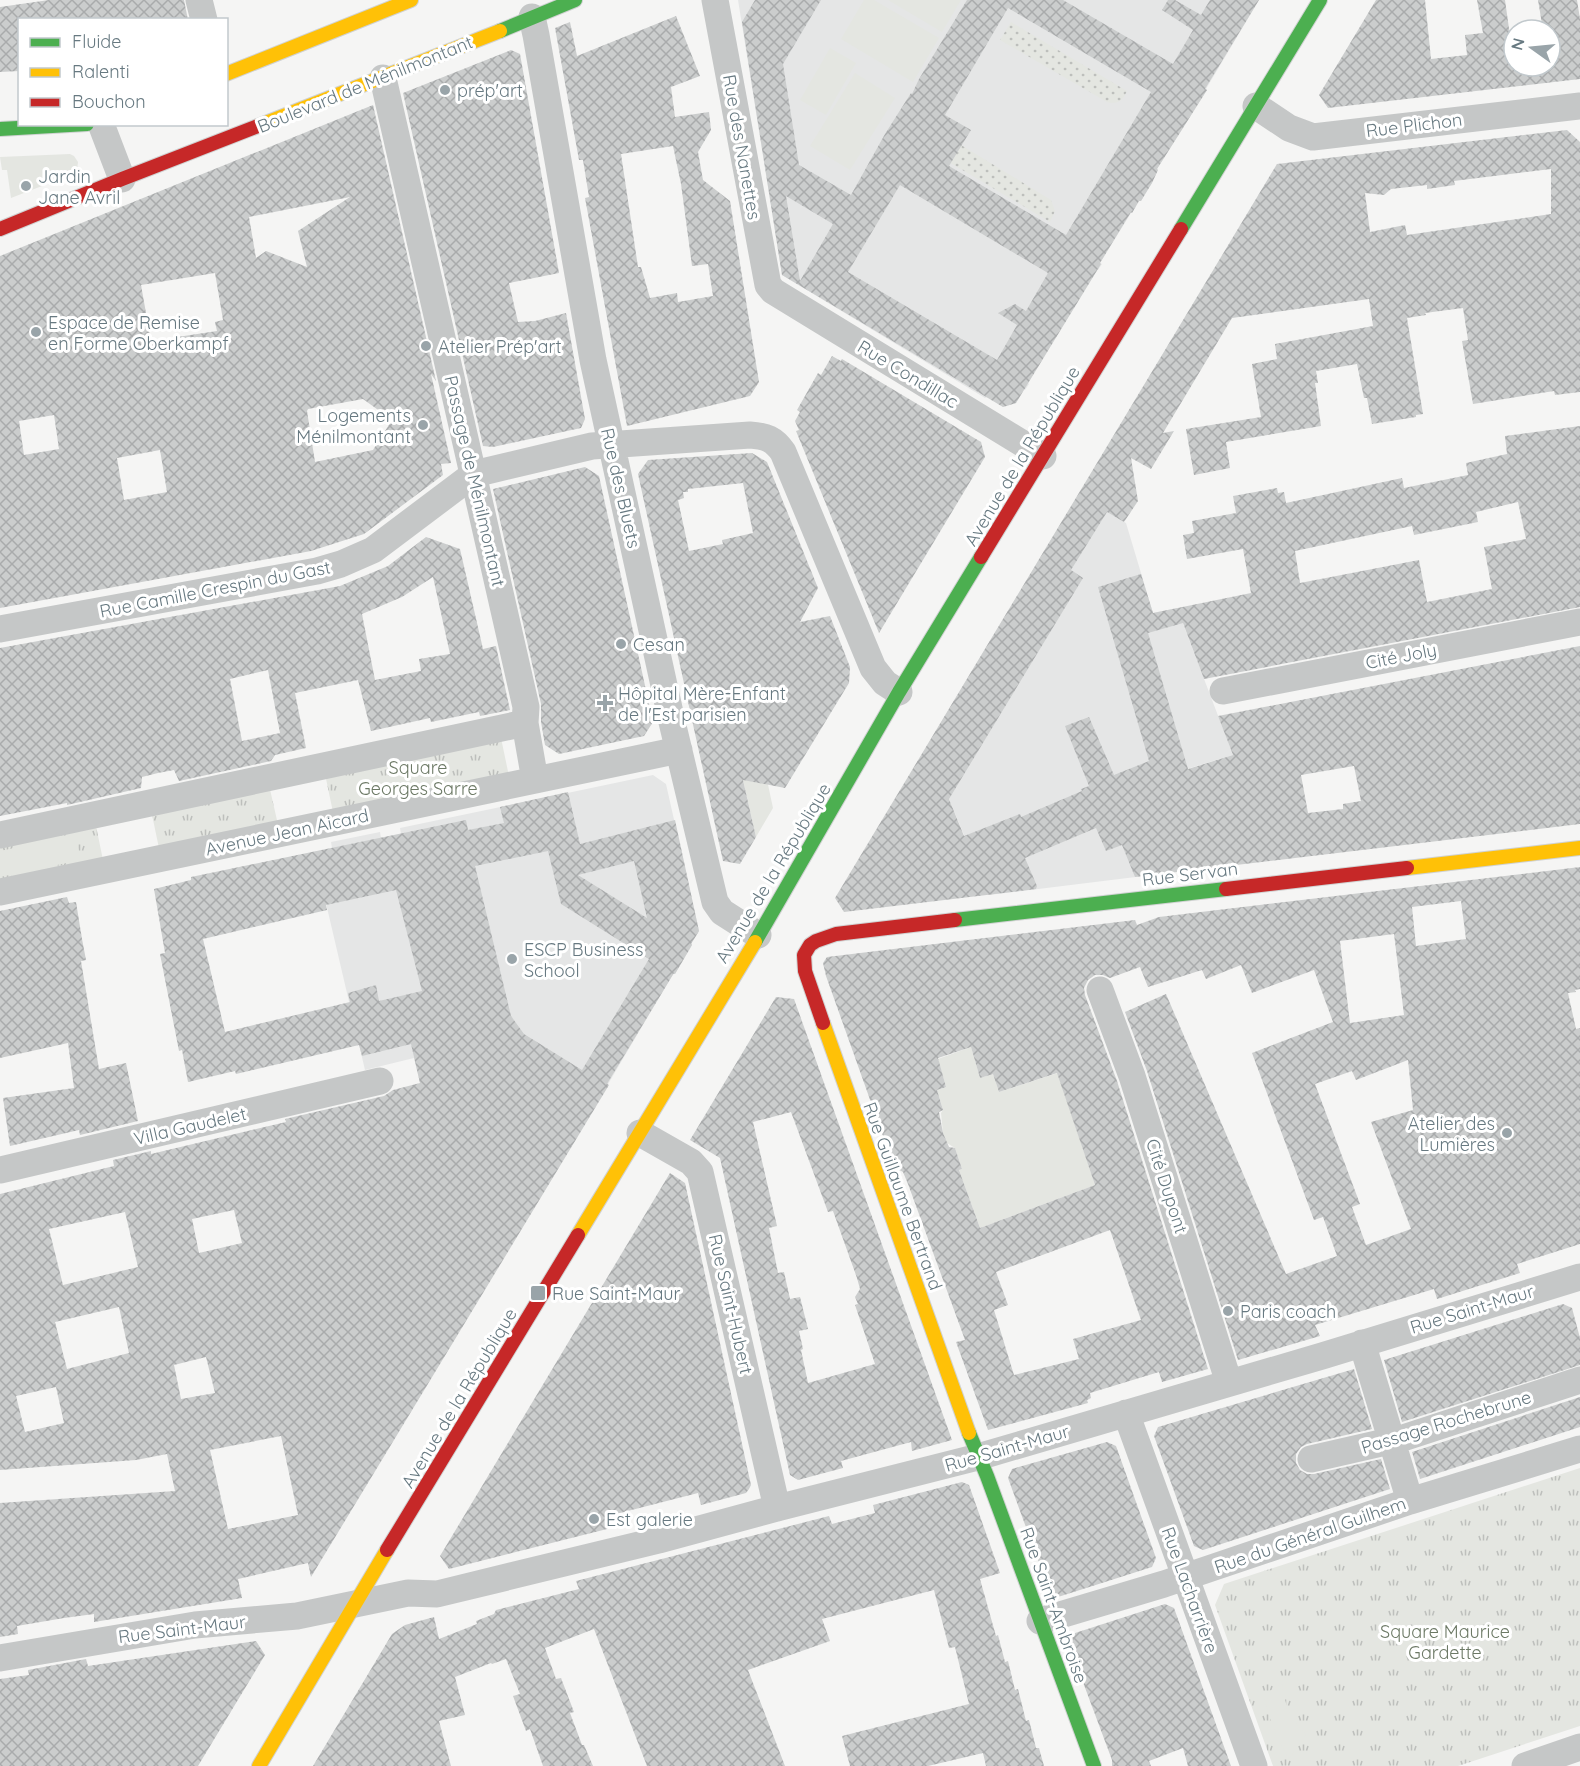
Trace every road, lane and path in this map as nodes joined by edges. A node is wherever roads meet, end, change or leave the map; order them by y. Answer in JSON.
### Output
{"nodes":[{"id":1,"x":199,"y":0,"type":"edge"},
{"id":2,"x":411,"y":0,"type":"edge"},
{"id":3,"x":575,"y":0,"type":"edge"},
{"id":4,"x":715,"y":0,"type":"edge"},
{"id":5,"x":1320,"y":0,"type":"edge"},
{"id":6,"x":532,"y":17,"type":"junction"},
{"id":7,"x":204,"y":18,"type":"edge"},
{"id":8,"x":228,"y":73,"type":"edge"},
{"id":9,"x":383,"y":78,"type":"junction"},
{"id":10,"x":1256,"y":106,"type":"junction"},
{"id":11,"x":1580,"y":106,"type":"edge"},
{"id":12,"x":52,"y":126,"type":"edge"},
{"id":13,"x":102,"y":126,"type":"edge"},
{"id":14,"x":0,"y":129,"type":"edge"},
{"id":15,"x":122,"y":179,"type":"junction"},
{"id":16,"x":0,"y":229,"type":"edge"},
{"id":17,"x":773,"y":291,"type":"joint"},
{"id":18,"x":612,"y":445,"type":"junction"},
{"id":19,"x":1043,"y":456,"type":"junction"},
{"id":20,"x":474,"y":474,"type":"junction"},
{"id":21,"x":1580,"y":622,"type":"edge"},
{"id":22,"x":0,"y":629,"type":"edge"},
{"id":23,"x":1223,"y":691,"type":"dead end"},
{"id":24,"x":899,"y":692,"type":"junction"},
{"id":25,"x":525,"y":723,"type":"junction"},
{"id":26,"x":679,"y":750,"type":"junction"},
{"id":27,"x":535,"y":780,"type":"junction"},
{"id":28,"x":0,"y":835,"type":"edge"},
{"id":29,"x":1580,"y":848,"type":"edge"},
{"id":30,"x":0,"y":892,"type":"edge"},
{"id":31,"x":758,"y":934,"type":"junction"},
{"id":32,"x":807,"y":947,"type":"joint"},
{"id":33,"x":1100,"y":990,"type":"dead end"},
{"id":34,"x":380,"y":1081,"type":"dead end"},
{"id":35,"x":640,"y":1133,"type":"junction"},
{"id":36,"x":0,"y":1170,"type":"edge"},
{"id":37,"x":1580,"y":1276,"type":"edge"},
{"id":38,"x":1362,"y":1343,"type":"junction"},
{"id":39,"x":1580,"y":1380,"type":"edge"},
{"id":40,"x":1229,"y":1383,"type":"junction"},
{"id":41,"x":1126,"y":1413,"type":"junction"},
{"id":42,"x":1391,"y":1441,"type":"junction"},
{"id":43,"x":1580,"y":1449,"type":"edge"},
{"id":44,"x":978,"y":1457,"type":"junction"},
{"id":45,"x":1311,"y":1459,"type":"dead end"},
{"id":46,"x":1410,"y":1502,"type":"junction"},
{"id":47,"x":777,"y":1508,"type":"junction"},
{"id":48,"x":1185,"y":1576,"type":"junction"},
{"id":49,"x":356,"y":1604,"type":"junction"},
{"id":50,"x":1040,"y":1621,"type":"junction"},
{"id":51,"x":0,"y":1658,"type":"edge"},
{"id":52,"x":1580,"y":1747,"type":"edge"},
{"id":53,"x":260,"y":1766,"type":"edge"},
{"id":54,"x":1094,"y":1766,"type":"edge"},
{"id":55,"x":1254,"y":1766,"type":"edge"},
{"id":56,"x":1525,"y":1766,"type":"edge"}],
"edges":[{"from":1,"to":7,"type":"street"},
{"from":2,"to":8,"type":"main road"},
{"from":3,"to":6,"type":"main road","name":"Boulevard de Ménilmontant"},
{"from":4,"to":17,"type":"street","name":"Rue des Nanettes"},
{"from":5,"to":10,"type":"main road","name":"Avenue de la République"},
{"from":6,"to":9,"type":"main road","name":"Boulevard de Ménilmontant"},
{"from":6,"to":18,"type":"street","name":"Rue des Bluets"},
{"from":9,"to":15,"type":"main road","name":"Boulevard de Ménilmontant"},
{"from":9,"to":20,"type":"street","name":"Passage de Ménilmontant"},
{"from":10,"to":11,"type":"street","name":"Rue Plichon"},
{"from":10,"to":19,"type":"main road","name":"Avenue de la République"},
{"from":12,"to":14,"type":"main road"},
{"from":13,"to":15,"type":"street"},
{"from":15,"to":16,"type":"main road","name":"Boulevard de Ménilmontant"},
{"from":17,"to":19,"type":"street","name":"Rue Condillac"},
{"from":18,"to":20,"type":"street"},
{"from":18,"to":24,"type":"street"},
{"from":18,"to":26,"type":"street","name":"Rue des Bluets"},
{"from":19,"to":24,"type":"main road","name":"Avenue de la République"},
{"from":20,"to":22,"type":"street","name":"Rue Camille Crespin du Gast"},
{"from":20,"to":25,"type":"street","name":"Passage de Ménilmontant"},
{"from":21,"to":23,"type":"street","name":"Cité Joly"},
{"from":24,"to":31,"type":"main road","name":"Avenue de la République"},
{"from":25,"to":27,"type":"street","name":"Passage de Ménilmontant"},
{"from":25,"to":28,"type":"street"},
{"from":26,"to":27,"type":"street","name":"Avenue Jean Aicard"},
{"from":26,"to":31,"type":"street","name":"Rue des Bluets"},
{"from":27,"to":30,"type":"street","name":"Avenue Jean Aicard"},
{"from":29,"to":32,"type":"main road","name":"Rue Servan"},
{"from":31,"to":35,"type":"main road","name":"Avenue de la République"},
{"from":32,"to":44,"type":"main road","name":"Rue Guillaume Bertrand"},
{"from":33,"to":40,"type":"street","name":"Cité Dupont"},
{"from":34,"to":36,"type":"street","name":"Villa Gaudelet"},
{"from":35,"to":47,"type":"street","name":"Rue Saint-Hubert"},
{"from":35,"to":49,"type":"main road","name":"Avenue de la République"},
{"from":37,"to":38,"type":"street","name":"Rue Saint-Maur"},
{"from":38,"to":40,"type":"street","name":"Rue Saint-Maur"},
{"from":38,"to":42,"type":"street"},
{"from":39,"to":42,"type":"street","name":"Passage Rochebrune"},
{"from":40,"to":41,"type":"street","name":"Rue Saint-Maur"},
{"from":41,"to":44,"type":"street","name":"Rue Saint-Maur"},
{"from":41,"to":48,"type":"street","name":"Rue Lacharrière"},
{"from":42,"to":45,"type":"street","name":"Passage Rochebrune"},
{"from":42,"to":46,"type":"street"},
{"from":43,"to":46,"type":"street","name":"Rue du Général Guilhem"},
{"from":44,"to":47,"type":"street","name":"Rue Saint-Maur"},
{"from":44,"to":50,"type":"main road","name":"Rue Saint-Ambroise"},
{"from":46,"to":48,"type":"street","name":"Rue du Général Guilhem"},
{"from":47,"to":49,"type":"street","name":"Rue Saint-Maur"},
{"from":48,"to":50,"type":"street","name":"Rue du Général Guilhem"},
{"from":48,"to":55,"type":"street","name":"Rue Lacharrière"},
{"from":49,"to":51,"type":"street","name":"Rue Saint-Maur"},
{"from":49,"to":53,"type":"main road","name":"Avenue de la République"},
{"from":50,"to":54,"type":"main road","name":"Rue Saint-Ambroise"},
{"from":52,"to":56,"type":"street"}]}
